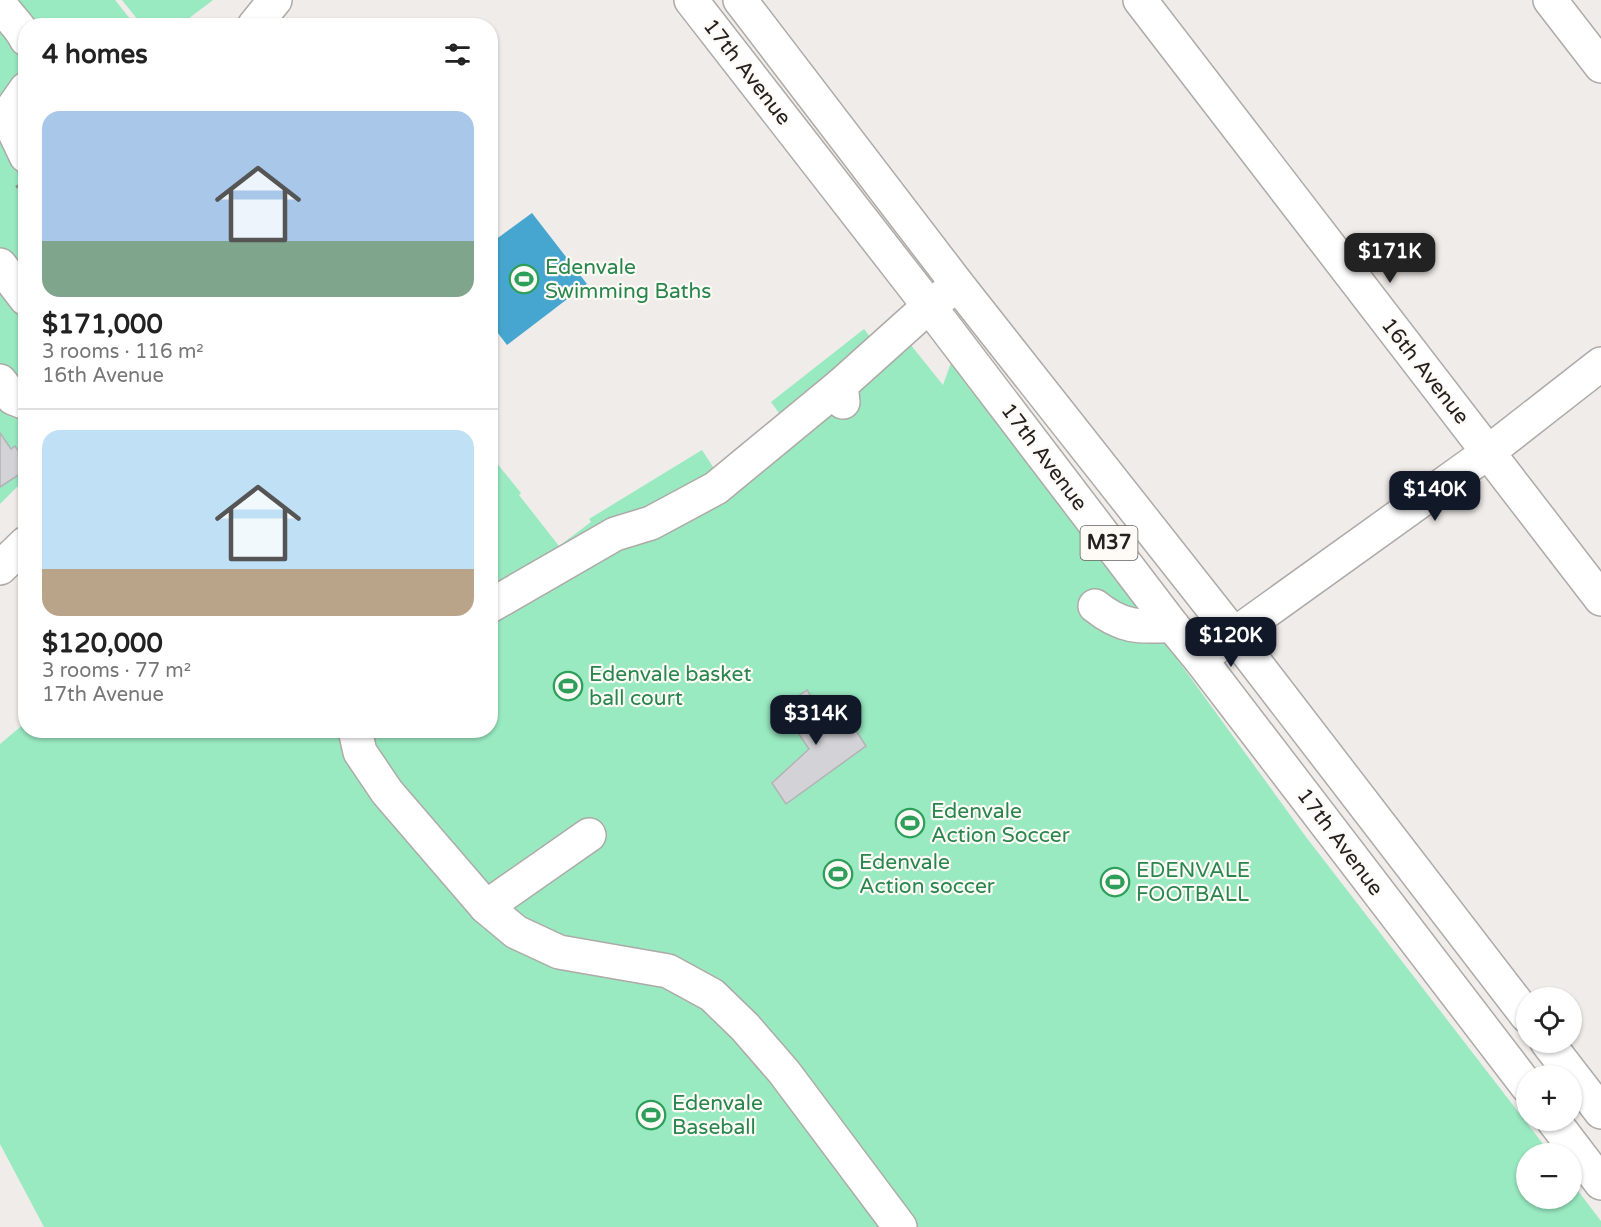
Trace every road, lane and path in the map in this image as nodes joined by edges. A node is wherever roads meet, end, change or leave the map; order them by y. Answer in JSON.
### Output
{"nodes":[{"id":1,"x":275,"y":0,"type":"edge"},
{"id":2,"x":691,"y":0,"type":"edge"},
{"id":3,"x":740,"y":0,"type":"edge"},
{"id":4,"x":1140,"y":0,"type":"edge"},
{"id":5,"x":1550,"y":0,"type":"edge"},
{"id":6,"x":0,"y":5,"type":"edge"},
{"id":7,"x":260,"y":18,"type":"edge"},
{"id":8,"x":18,"y":25,"type":"edge"},
{"id":9,"x":1601,"y":66,"type":"edge"},
{"id":10,"x":18,"y":99,"type":"edge"},
{"id":11,"x":4,"y":117,"type":"edge"},
{"id":12,"x":18,"y":142,"type":"edge"},
{"id":13,"x":0,"y":265,"type":"edge"},
{"id":14,"x":958,"y":285,"type":"junction"},
{"id":15,"x":18,"y":289,"type":"edge"},
{"id":16,"x":929,"y":306,"type":"junction"},
{"id":17,"x":1601,"y":364,"type":"edge"},
{"id":18,"x":0,"y":381,"type":"edge"},
{"id":19,"x":18,"y":400,"type":"edge"},
{"id":20,"x":1487,"y":453,"type":"junction"},
{"id":21,"x":18,"y":551,"type":"edge"},
{"id":22,"x":0,"y":568,"type":"edge"},
{"id":23,"x":1601,"y":598,"type":"edge"},
{"id":24,"x":498,"y":601,"type":"edge"},
{"id":25,"x":1095,"y":606,"type":"dead end"},
{"id":26,"x":1172,"y":625,"type":"junction"},
{"id":27,"x":1234,"y":635,"type":"junction"},
{"id":28,"x":1200,"y":658,"type":"junction"},
{"id":29,"x":357,"y":738,"type":"edge"},
{"id":30,"x":589,"y":835,"type":"dead end"},
{"id":31,"x":486,"y":907,"type":"junction"},
{"id":32,"x":1516,"y":1002,"type":"edge"},
{"id":33,"x":1555,"y":1053,"type":"edge"},
{"id":34,"x":1516,"y":1072,"type":"edge"},
{"id":35,"x":1601,"y":1112,"type":"edge"},
{"id":36,"x":1561,"y":1131,"type":"edge"},
{"id":37,"x":1601,"y":1183,"type":"edge"},
{"id":38,"x":900,"y":1227,"type":"edge"}],
"edges":[{"from":1,"to":7,"type":"main road"},
{"from":2,"to":16,"type":"main road","name":"17th Avenue","number":"M37"},
{"from":3,"to":14,"type":"main road","name":"17th Avenue","number":"M37"},
{"from":4,"to":20,"type":"main road","name":"16th Avenue"},
{"from":5,"to":9,"type":"main road"},
{"from":6,"to":8,"type":"main road"},
{"from":10,"to":11,"type":"main road"},
{"from":11,"to":12,"type":"main road"},
{"from":13,"to":15,"type":"main road"},
{"from":14,"to":16,"type":"main road"},
{"from":14,"to":27,"type":"main road","name":"17th Avenue","number":"M37"},
{"from":16,"to":24,"type":"main road"},
{"from":16,"to":26,"type":"main road","name":"17th Avenue","number":"M37"},
{"from":17,"to":20,"type":"main road"},
{"from":18,"to":19,"type":"main road"},
{"from":20,"to":23,"type":"main road","name":"16th Avenue"},
{"from":20,"to":27,"type":"main road"},
{"from":21,"to":22,"type":"main road"},
{"from":25,"to":26,"type":"main road"},
{"from":26,"to":28,"type":"main road","name":"17th Avenue","number":"M37"},
{"from":27,"to":28,"type":"main road"},
{"from":27,"to":32,"type":"main road","name":"17th Avenue","number":"M37"},
{"from":28,"to":34,"type":"main road","name":"17th Avenue","number":"M37"},
{"from":29,"to":31,"type":"main road"},
{"from":30,"to":31,"type":"main road"},
{"from":31,"to":38,"type":"main road"},
{"from":33,"to":35,"type":"main road"},
{"from":36,"to":37,"type":"main road"}]}
